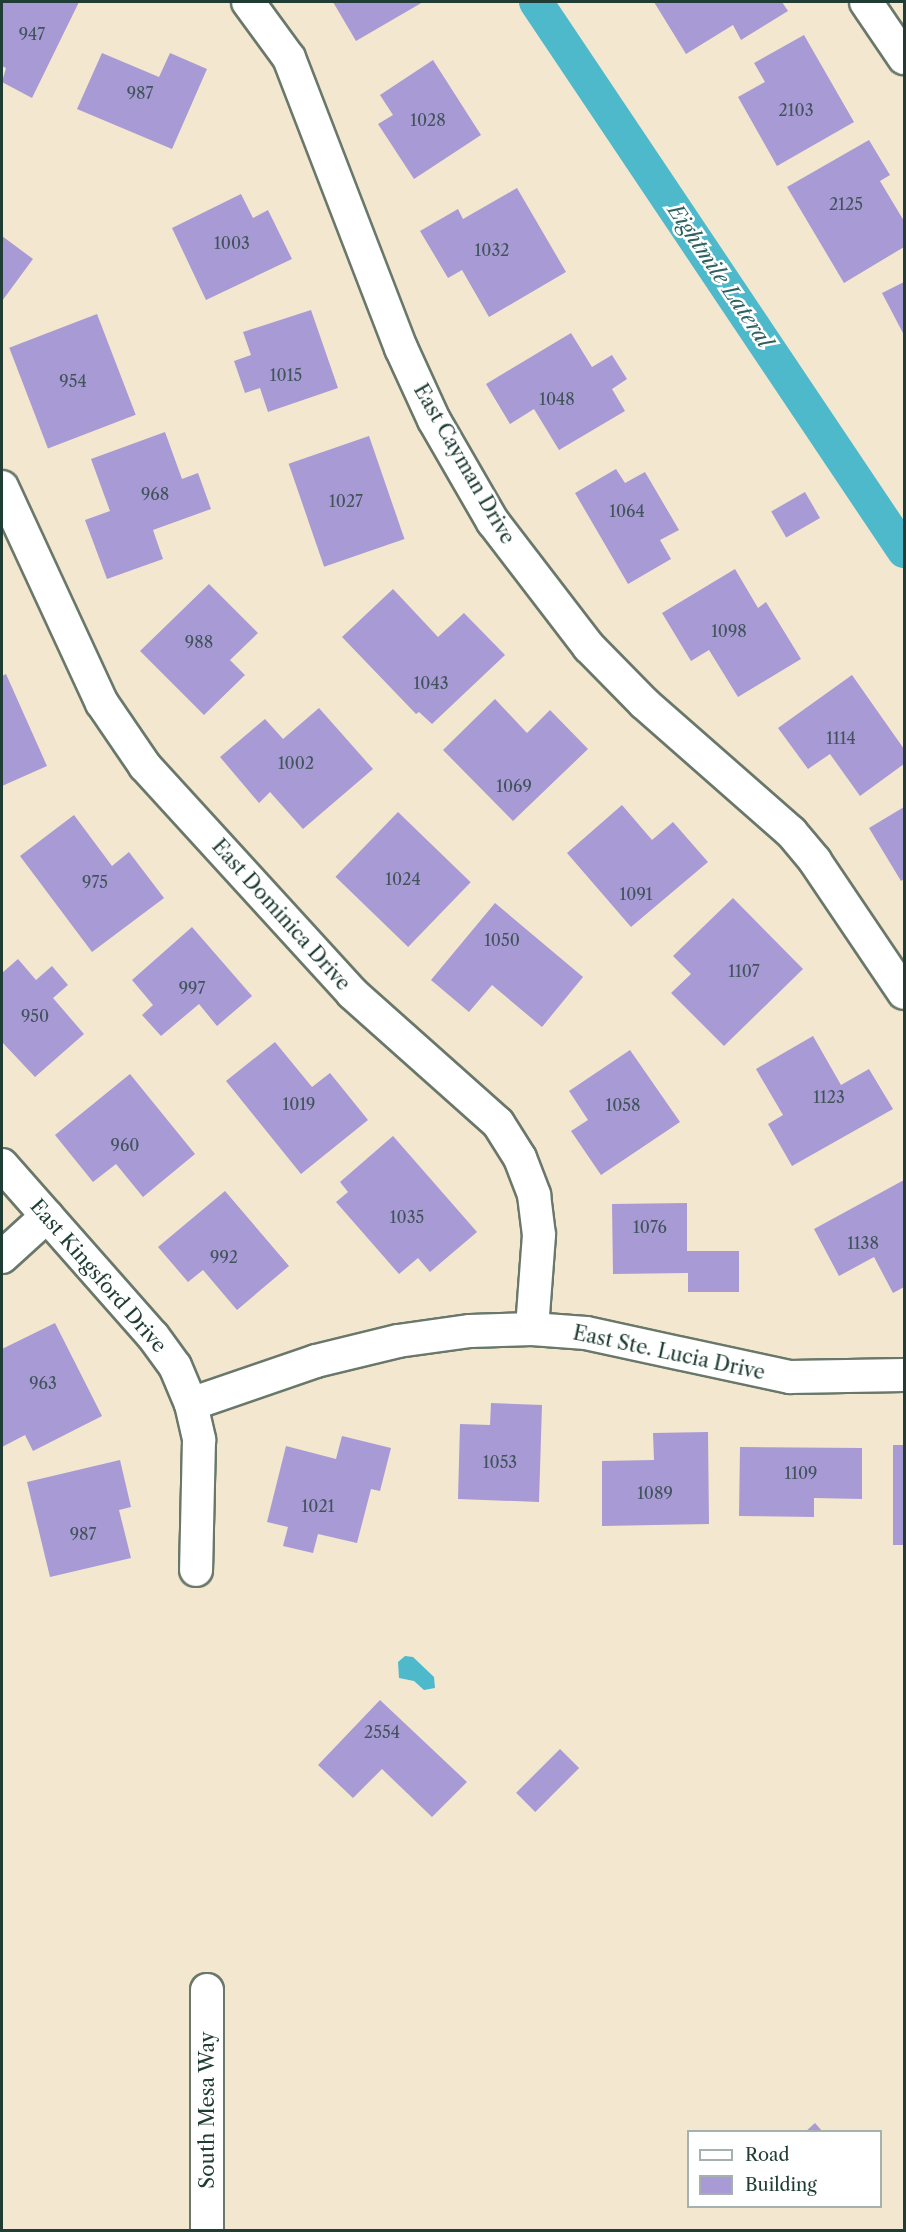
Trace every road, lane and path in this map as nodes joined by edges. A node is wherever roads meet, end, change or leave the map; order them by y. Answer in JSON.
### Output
{"nodes":[{"id":1,"x":249,"y":2,"type":"edge"},
{"id":2,"x":866,"y":2,"type":"edge"},
{"id":3,"x":904,"y":58,"type":"edge"},
{"id":4,"x":2,"y":487,"type":"edge"},
{"id":5,"x":904,"y":993,"type":"edge"},
{"id":6,"x":2,"y":1165,"type":"edge"},
{"id":7,"x":47,"y":1216,"type":"junction"},
{"id":8,"x":2,"y":1257,"type":"edge"},
{"id":9,"x":532,"y":1329,"type":"junction"},
{"id":10,"x":904,"y":1375,"type":"edge"},
{"id":11,"x":191,"y":1404,"type":"junction"},
{"id":12,"x":196,"y":1570,"type":"dead end"},
{"id":13,"x":207,"y":1990,"type":"dead end"},
{"id":14,"x":207,"y":2230,"type":"edge"}],
"edges":[{"from":1,"to":5,"type":"street","name":"East Cayman Drive"},
{"from":2,"to":3,"type":"street"},
{"from":4,"to":9,"type":"street","name":"East Dominica Drive"},
{"from":6,"to":7,"type":"street","name":"East Kingsford Drive"},
{"from":7,"to":8,"type":"street"},
{"from":7,"to":11,"type":"street","name":"East Kingsford Drive"},
{"from":9,"to":10,"type":"street","name":"East Ste. Lucia Drive"},
{"from":9,"to":11,"type":"street","name":"East Ste. Lucia Drive"},
{"from":11,"to":12,"type":"street","name":"East Kingsford Drive"},
{"from":13,"to":14,"type":"street","name":"South Mesa Way"}]}
